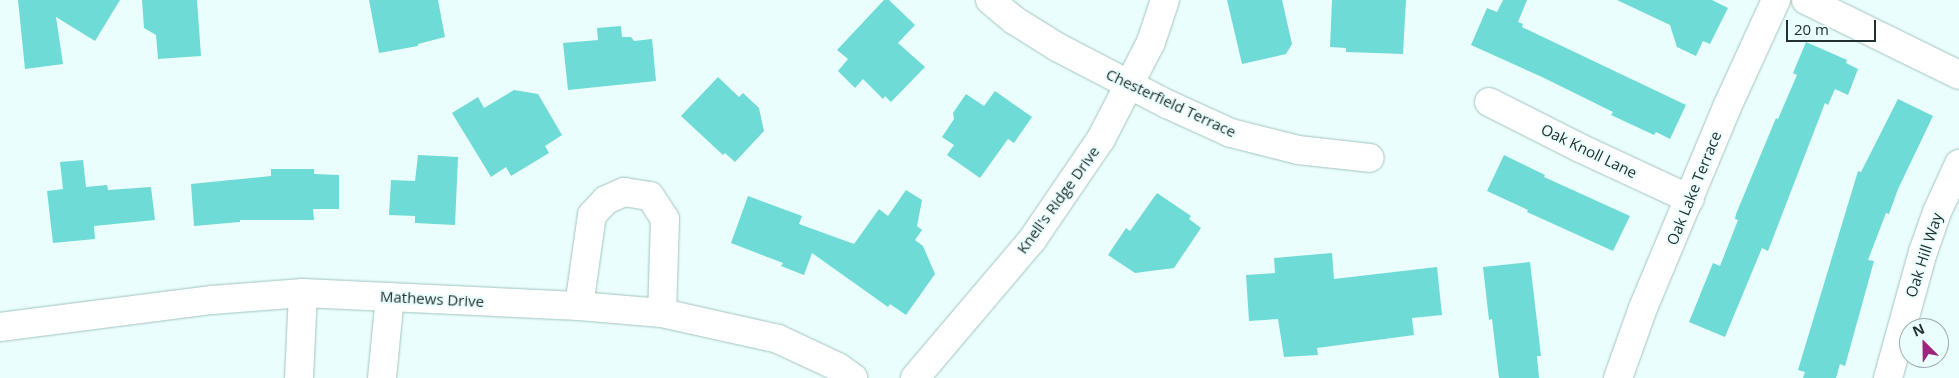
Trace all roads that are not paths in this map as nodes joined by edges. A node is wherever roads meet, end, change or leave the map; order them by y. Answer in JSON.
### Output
{"nodes":[{"id":1,"x":990,"y":0,"type":"edge"},
{"id":2,"x":1166,"y":0,"type":"edge"},
{"id":3,"x":1776,"y":0,"type":"edge"},
{"id":4,"x":1806,"y":0,"type":"edge"},
{"id":5,"x":1959,"y":75,"type":"edge"},
{"id":6,"x":1130,"y":85,"type":"junction"},
{"id":7,"x":1489,"y":102,"type":"dead end"},
{"id":8,"x":1370,"y":158,"type":"dead end"},
{"id":9,"x":1959,"y":164,"type":"edge"},
{"id":10,"x":1690,"y":198,"type":"junction"},
{"id":11,"x":303,"y":293,"type":"junction"},
{"id":12,"x":390,"y":297,"type":"junction"},
{"id":13,"x":579,"y":306,"type":"junction"},
{"id":14,"x":662,"y":313,"type":"junction"},
{"id":15,"x":0,"y":327,"type":"edge"},
{"id":16,"x":299,"y":378,"type":"edge"},
{"id":17,"x":382,"y":378,"type":"edge"},
{"id":18,"x":853,"y":378,"type":"edge"},
{"id":19,"x":915,"y":378,"type":"edge"},
{"id":20,"x":1618,"y":378,"type":"edge"},
{"id":21,"x":1888,"y":378,"type":"edge"}],
"edges":[{"from":1,"to":6,"type":"street","name":"Chesterfield Terrace"},
{"from":2,"to":6,"type":"street","name":"Knell's Ridge Drive"},
{"from":3,"to":10,"type":"street","name":"Oak Lake Terrace"},
{"from":4,"to":5,"type":"street"},
{"from":6,"to":8,"type":"street","name":"Chesterfield Terrace"},
{"from":6,"to":19,"type":"street","name":"Knell's Ridge Drive"},
{"from":7,"to":10,"type":"street","name":"Oak Knoll Lane"},
{"from":9,"to":21,"type":"street","name":"Oak Hill Way"},
{"from":10,"to":20,"type":"street","name":"Oak Lake Terrace"},
{"from":11,"to":12,"type":"street","name":"Mathews Drive"},
{"from":11,"to":15,"type":"street","name":"Mathews Drive"},
{"from":11,"to":16,"type":"street"},
{"from":12,"to":13,"type":"street","name":"Mathews Drive"},
{"from":12,"to":17,"type":"street"},
{"from":13,"to":14,"type":"street","name":"Mathews Drive"},
{"from":13,"to":14,"type":"street"},
{"from":14,"to":18,"type":"street","name":"Mathews Drive"}]}
